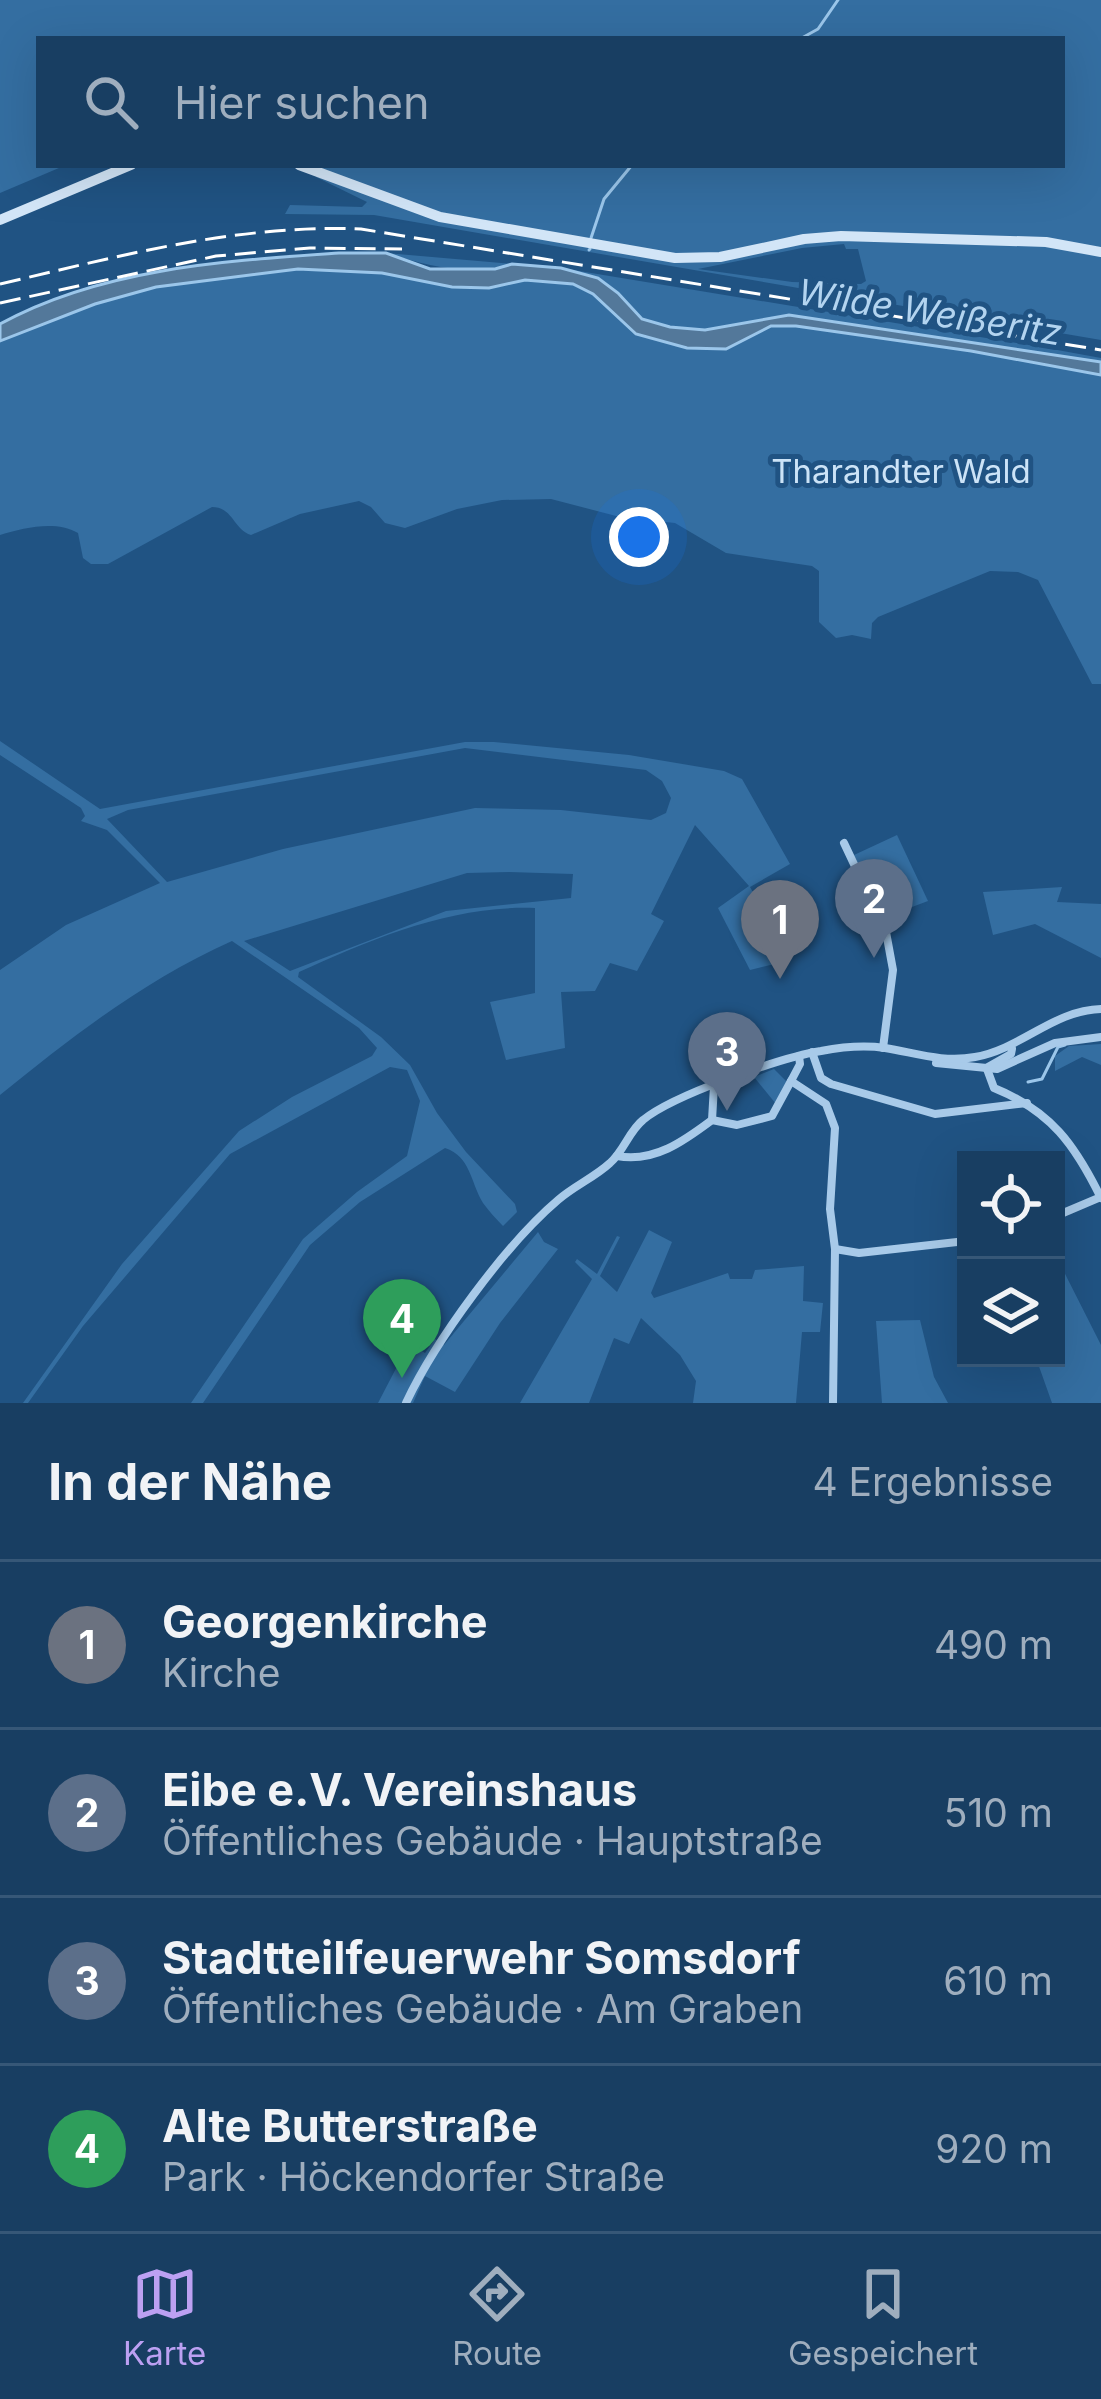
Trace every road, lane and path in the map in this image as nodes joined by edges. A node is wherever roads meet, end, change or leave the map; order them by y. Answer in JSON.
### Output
{"nodes":[{"id":1,"x":124,"y":168,"type":"edge"},
{"id":2,"x":307,"y":168,"type":"edge"},
{"id":3,"x":0,"y":220,"type":"edge"},
{"id":4,"x":1101,"y":252,"type":"edge"},
{"id":5,"x":844,"y":844,"type":"dead end"},
{"id":6,"x":1101,"y":1009,"type":"edge"},
{"id":7,"x":1101,"y":1037,"type":"edge"},
{"id":8,"x":1012,"y":1047,"type":"junction"},
{"id":9,"x":883,"y":1048,"type":"junction"},
{"id":10,"x":812,"y":1052,"type":"junction"},
{"id":11,"x":799,"y":1056,"type":"junction"},
{"id":12,"x":935,"y":1063,"type":"dead end"},
{"id":13,"x":987,"y":1069,"type":"junction"},
{"id":14,"x":790,"y":1081,"type":"junction"},
{"id":15,"x":714,"y":1086,"type":"junction"},
{"id":16,"x":1027,"y":1103,"type":"junction"},
{"id":17,"x":712,"y":1120,"type":"junction"},
{"id":18,"x":616,"y":1156,"type":"junction"},
{"id":19,"x":1101,"y":1198,"type":"edge"},
{"id":20,"x":1065,"y":1212,"type":"edge"},
{"id":21,"x":957,"y":1241,"type":"edge"},
{"id":22,"x":835,"y":1249,"type":"junction"},
{"id":23,"x":406,"y":1403,"type":"edge"},
{"id":24,"x":833,"y":1403,"type":"edge"}],
"edges":[{"from":1,"to":3,"type":"main road"},
{"from":2,"to":4,"type":"main road"},
{"from":5,"to":9,"type":"street"},
{"from":6,"to":8,"type":"street"},
{"from":7,"to":13,"type":"street"},
{"from":8,"to":9,"type":"street"},
{"from":8,"to":13,"type":"street"},
{"from":9,"to":10,"type":"street"},
{"from":10,"to":11,"type":"street"},
{"from":10,"to":16,"type":"street"},
{"from":11,"to":14,"type":"street"},
{"from":11,"to":15,"type":"street"},
{"from":12,"to":13,"type":"street"},
{"from":13,"to":16,"type":"street"},
{"from":14,"to":17,"type":"street"},
{"from":14,"to":22,"type":"street"},
{"from":15,"to":17,"type":"street"},
{"from":15,"to":18,"type":"street"},
{"from":16,"to":19,"type":"street"},
{"from":17,"to":18,"type":"street"},
{"from":18,"to":23,"type":"street"},
{"from":19,"to":20,"type":"street"},
{"from":21,"to":22,"type":"street"},
{"from":22,"to":24,"type":"street"}]}
